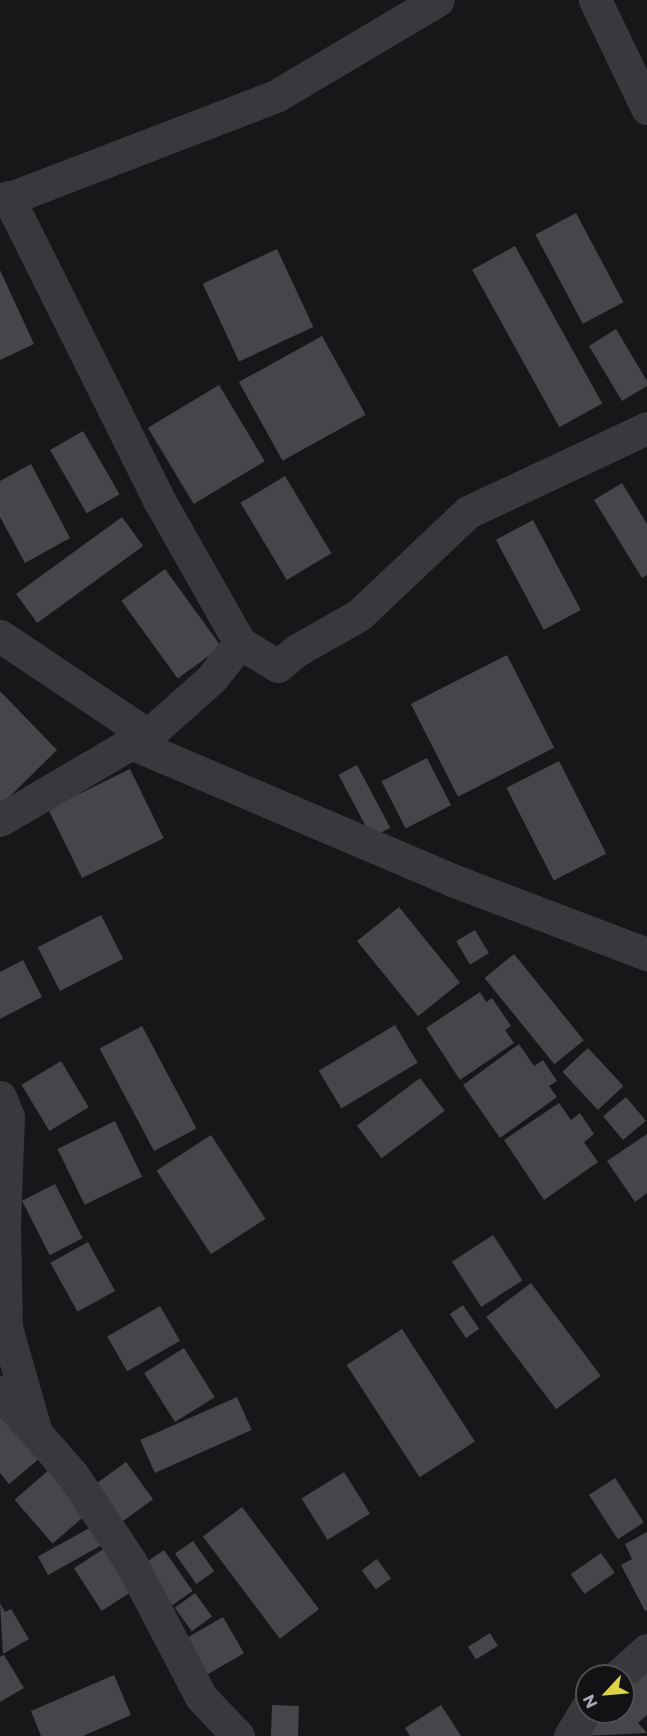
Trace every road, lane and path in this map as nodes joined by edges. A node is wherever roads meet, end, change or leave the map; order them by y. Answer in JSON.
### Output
{"nodes":[{"id":1,"x":438,"y":0,"type":"edge"},
{"id":2,"x":595,"y":0,"type":"edge"},
{"id":3,"x":647,"y":108,"type":"edge"},
{"id":4,"x":4,"y":199,"type":"edge"},
{"id":5,"x":647,"y":428,"type":"edge"},
{"id":6,"x":0,"y":636,"type":"edge"},
{"id":7,"x":240,"y":643,"type":"junction"},
{"id":8,"x":140,"y":739,"type":"junction"},
{"id":9,"x":0,"y":820,"type":"edge"},
{"id":10,"x":647,"y":954,"type":"edge"},
{"id":11,"x":0,"y":1097,"type":"edge"},
{"id":12,"x":0,"y":1392,"type":"edge"},
{"id":13,"x":36,"y":1433,"type":"junction"},
{"id":14,"x":647,"y":1650,"type":"edge"},
{"id":15,"x":631,"y":1664,"type":"edge"},
{"id":16,"x":238,"y":1736,"type":"edge"}],
"edges":[{"from":1,"to":4,"type":"street"},
{"from":2,"to":3,"type":"street"},
{"from":4,"to":7,"type":"street"},
{"from":5,"to":7,"type":"street"},
{"from":6,"to":8,"type":"street"},
{"from":7,"to":8,"type":"street"},
{"from":8,"to":9,"type":"street"},
{"from":8,"to":10,"type":"street"},
{"from":11,"to":13,"type":"street"},
{"from":12,"to":13,"type":"street"},
{"from":13,"to":16,"type":"street"},
{"from":14,"to":15,"type":"street"}]}
